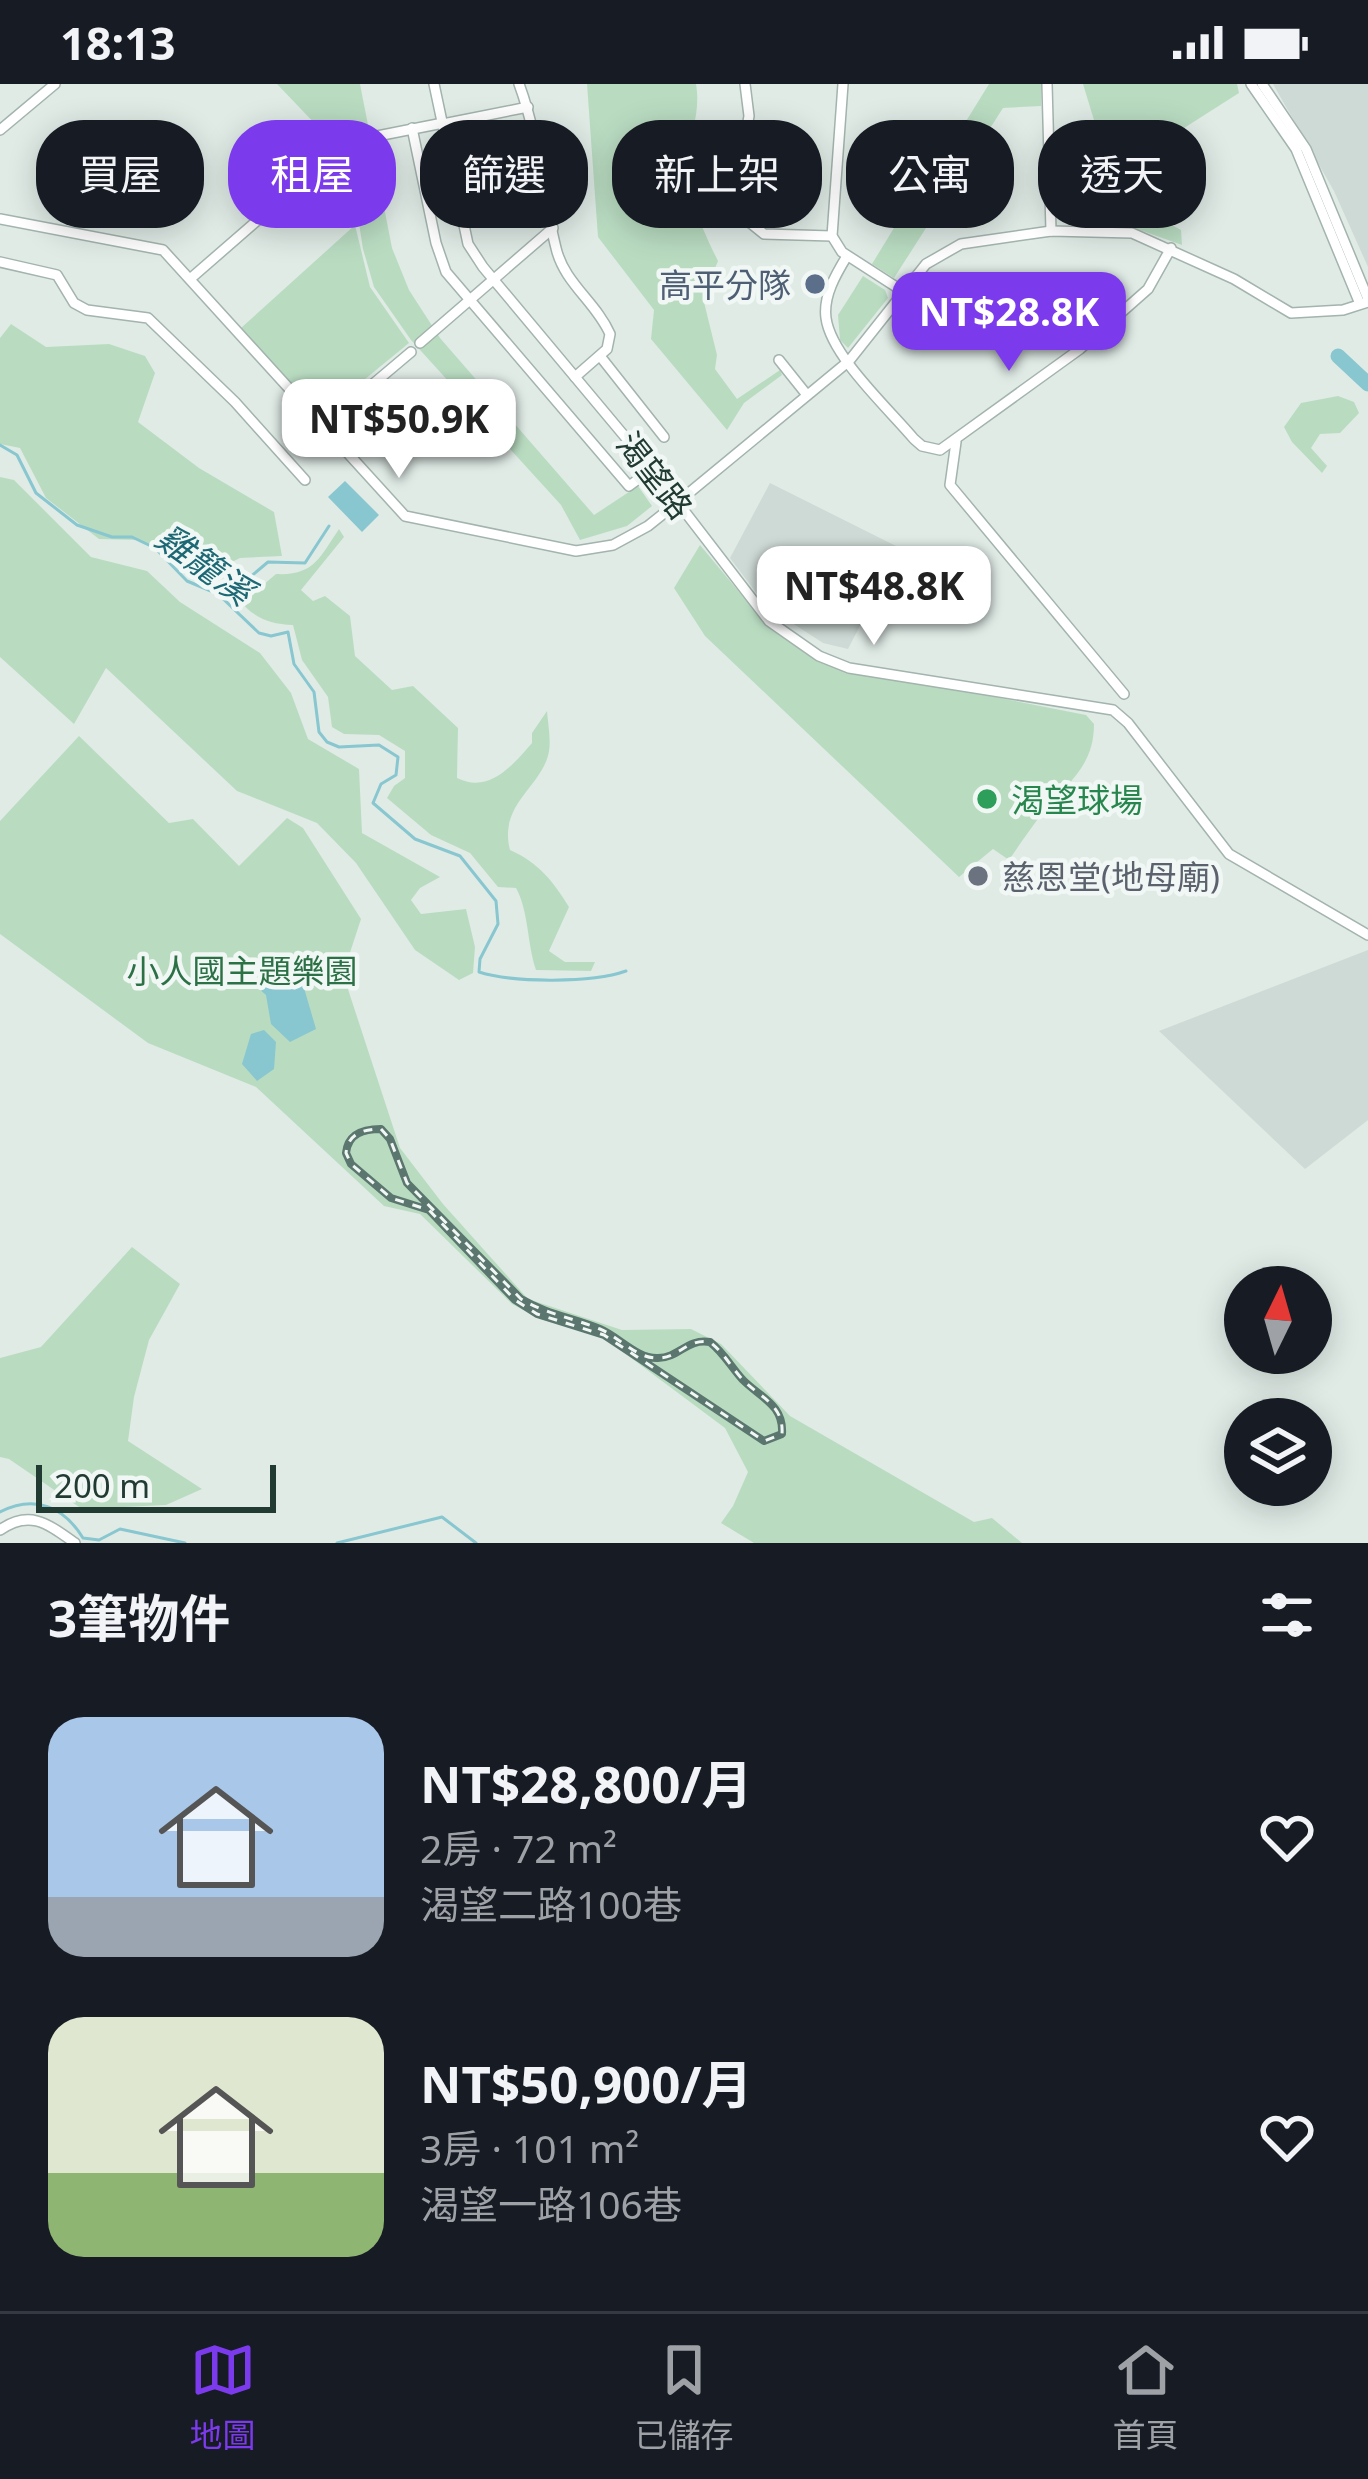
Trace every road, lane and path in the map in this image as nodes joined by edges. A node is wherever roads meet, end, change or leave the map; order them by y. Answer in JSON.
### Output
{"nodes":[{"id":1,"x":55,"y":84,"type":"edge"},
{"id":2,"x":434,"y":84,"type":"edge"},
{"id":3,"x":519,"y":84,"type":"edge"},
{"id":4,"x":745,"y":84,"type":"edge"},
{"id":5,"x":843,"y":84,"type":"edge"},
{"id":6,"x":1047,"y":84,"type":"edge"},
{"id":7,"x":1251,"y":84,"type":"edge"},
{"id":8,"x":1262,"y":84,"type":"edge"},
{"id":9,"x":528,"y":107,"type":"junction"},
{"id":10,"x":442,"y":120,"type":"edge"},
{"id":11,"x":463,"y":120,"type":"edge"},
{"id":12,"x":531,"y":120,"type":"edge"},
{"id":13,"x":420,"y":127,"type":"edge"},
{"id":14,"x":412,"y":128,"type":"junction"},
{"id":15,"x":0,"y":130,"type":"edge"},
{"id":16,"x":396,"y":131,"type":"edge"},
{"id":17,"x":0,"y":219,"type":"edge"},
{"id":18,"x":247,"y":228,"type":"edge"},
{"id":19,"x":465,"y":228,"type":"edge"},
{"id":20,"x":553,"y":228,"type":"joint"},
{"id":21,"x":1051,"y":231,"type":"junction"},
{"id":22,"x":832,"y":236,"type":"junction"},
{"id":23,"x":1171,"y":248,"type":"junction"},
{"id":24,"x":847,"y":256,"type":"junction"},
{"id":25,"x":0,"y":262,"type":"edge"},
{"id":26,"x":190,"y":279,"type":"junction"},
{"id":27,"x":494,"y":280,"type":"junction"},
{"id":28,"x":904,"y":292,"type":"junction"},
{"id":29,"x":470,"y":301,"type":"junction"},
{"id":30,"x":1365,"y":302,"type":"edge"},
{"id":31,"x":420,"y":344,"type":"dead end"},
{"id":32,"x":411,"y":352,"type":"dead end"},
{"id":33,"x":600,"y":356,"type":"junction"},
{"id":34,"x":779,"y":360,"type":"dead end"},
{"id":35,"x":848,"y":361,"type":"junction"},
{"id":36,"x":574,"y":377,"type":"junction"},
{"id":37,"x":807,"y":395,"type":"junction"},
{"id":38,"x":322,"y":427,"type":"junction"},
{"id":39,"x":664,"y":437,"type":"dead end"},
{"id":40,"x":956,"y":442,"type":"junction"},
{"id":41,"x":652,"y":469,"type":"junction"},
{"id":42,"x":305,"y":480,"type":"dead end"},
{"id":43,"x":678,"y":502,"type":"junction"},
{"id":44,"x":1124,"y":694,"type":"dead end"},
{"id":45,"x":1368,"y":935,"type":"edge"},
{"id":46,"x":0,"y":1531,"type":"edge"},
{"id":47,"x":75,"y":1543,"type":"edge"}],
"edges":[{"from":1,"to":15,"type":"street"},
{"from":2,"to":10,"type":"street","name":"渴望路"},
{"from":3,"to":9,"type":"street"},
{"from":4,"to":22,"type":"street"},
{"from":5,"to":22,"type":"street"},
{"from":6,"to":21,"type":"street"},
{"from":7,"to":30,"type":"street"},
{"from":8,"to":30,"type":"street"},
{"from":9,"to":11,"type":"street"},
{"from":9,"to":12,"type":"street"},
{"from":13,"to":14,"type":"street"},
{"from":14,"to":16,"type":"street"},
{"from":14,"to":29,"type":"street"},
{"from":17,"to":26,"type":"street"},
{"from":18,"to":26,"type":"street"},
{"from":19,"to":27,"type":"street","name":"渴望路"},
{"from":20,"to":27,"type":"street"},
{"from":20,"to":33,"type":"street"},
{"from":21,"to":23,"type":"street"},
{"from":21,"to":28,"type":"street"},
{"from":22,"to":24,"type":"street"},
{"from":23,"to":30,"type":"street"},
{"from":23,"to":40,"type":"street"},
{"from":24,"to":28,"type":"street"},
{"from":24,"to":35,"type":"street"},
{"from":25,"to":42,"type":"street"},
{"from":26,"to":38,"type":"street"},
{"from":27,"to":29,"type":"street"},
{"from":27,"to":36,"type":"street","name":"渴望路"},
{"from":28,"to":35,"type":"street"},
{"from":29,"to":31,"type":"street"},
{"from":29,"to":41,"type":"street"},
{"from":32,"to":38,"type":"street"},
{"from":33,"to":36,"type":"street"},
{"from":33,"to":39,"type":"street"},
{"from":34,"to":37,"type":"street"},
{"from":35,"to":37,"type":"street"},
{"from":35,"to":40,"type":"street"},
{"from":36,"to":41,"type":"street","name":"渴望路"},
{"from":37,"to":43,"type":"street"},
{"from":38,"to":43,"type":"street"},
{"from":40,"to":44,"type":"street"},
{"from":41,"to":43,"type":"street","name":"渴望路"},
{"from":43,"to":45,"type":"street","name":"渴望路"},
{"from":46,"to":47,"type":"street"}]}
